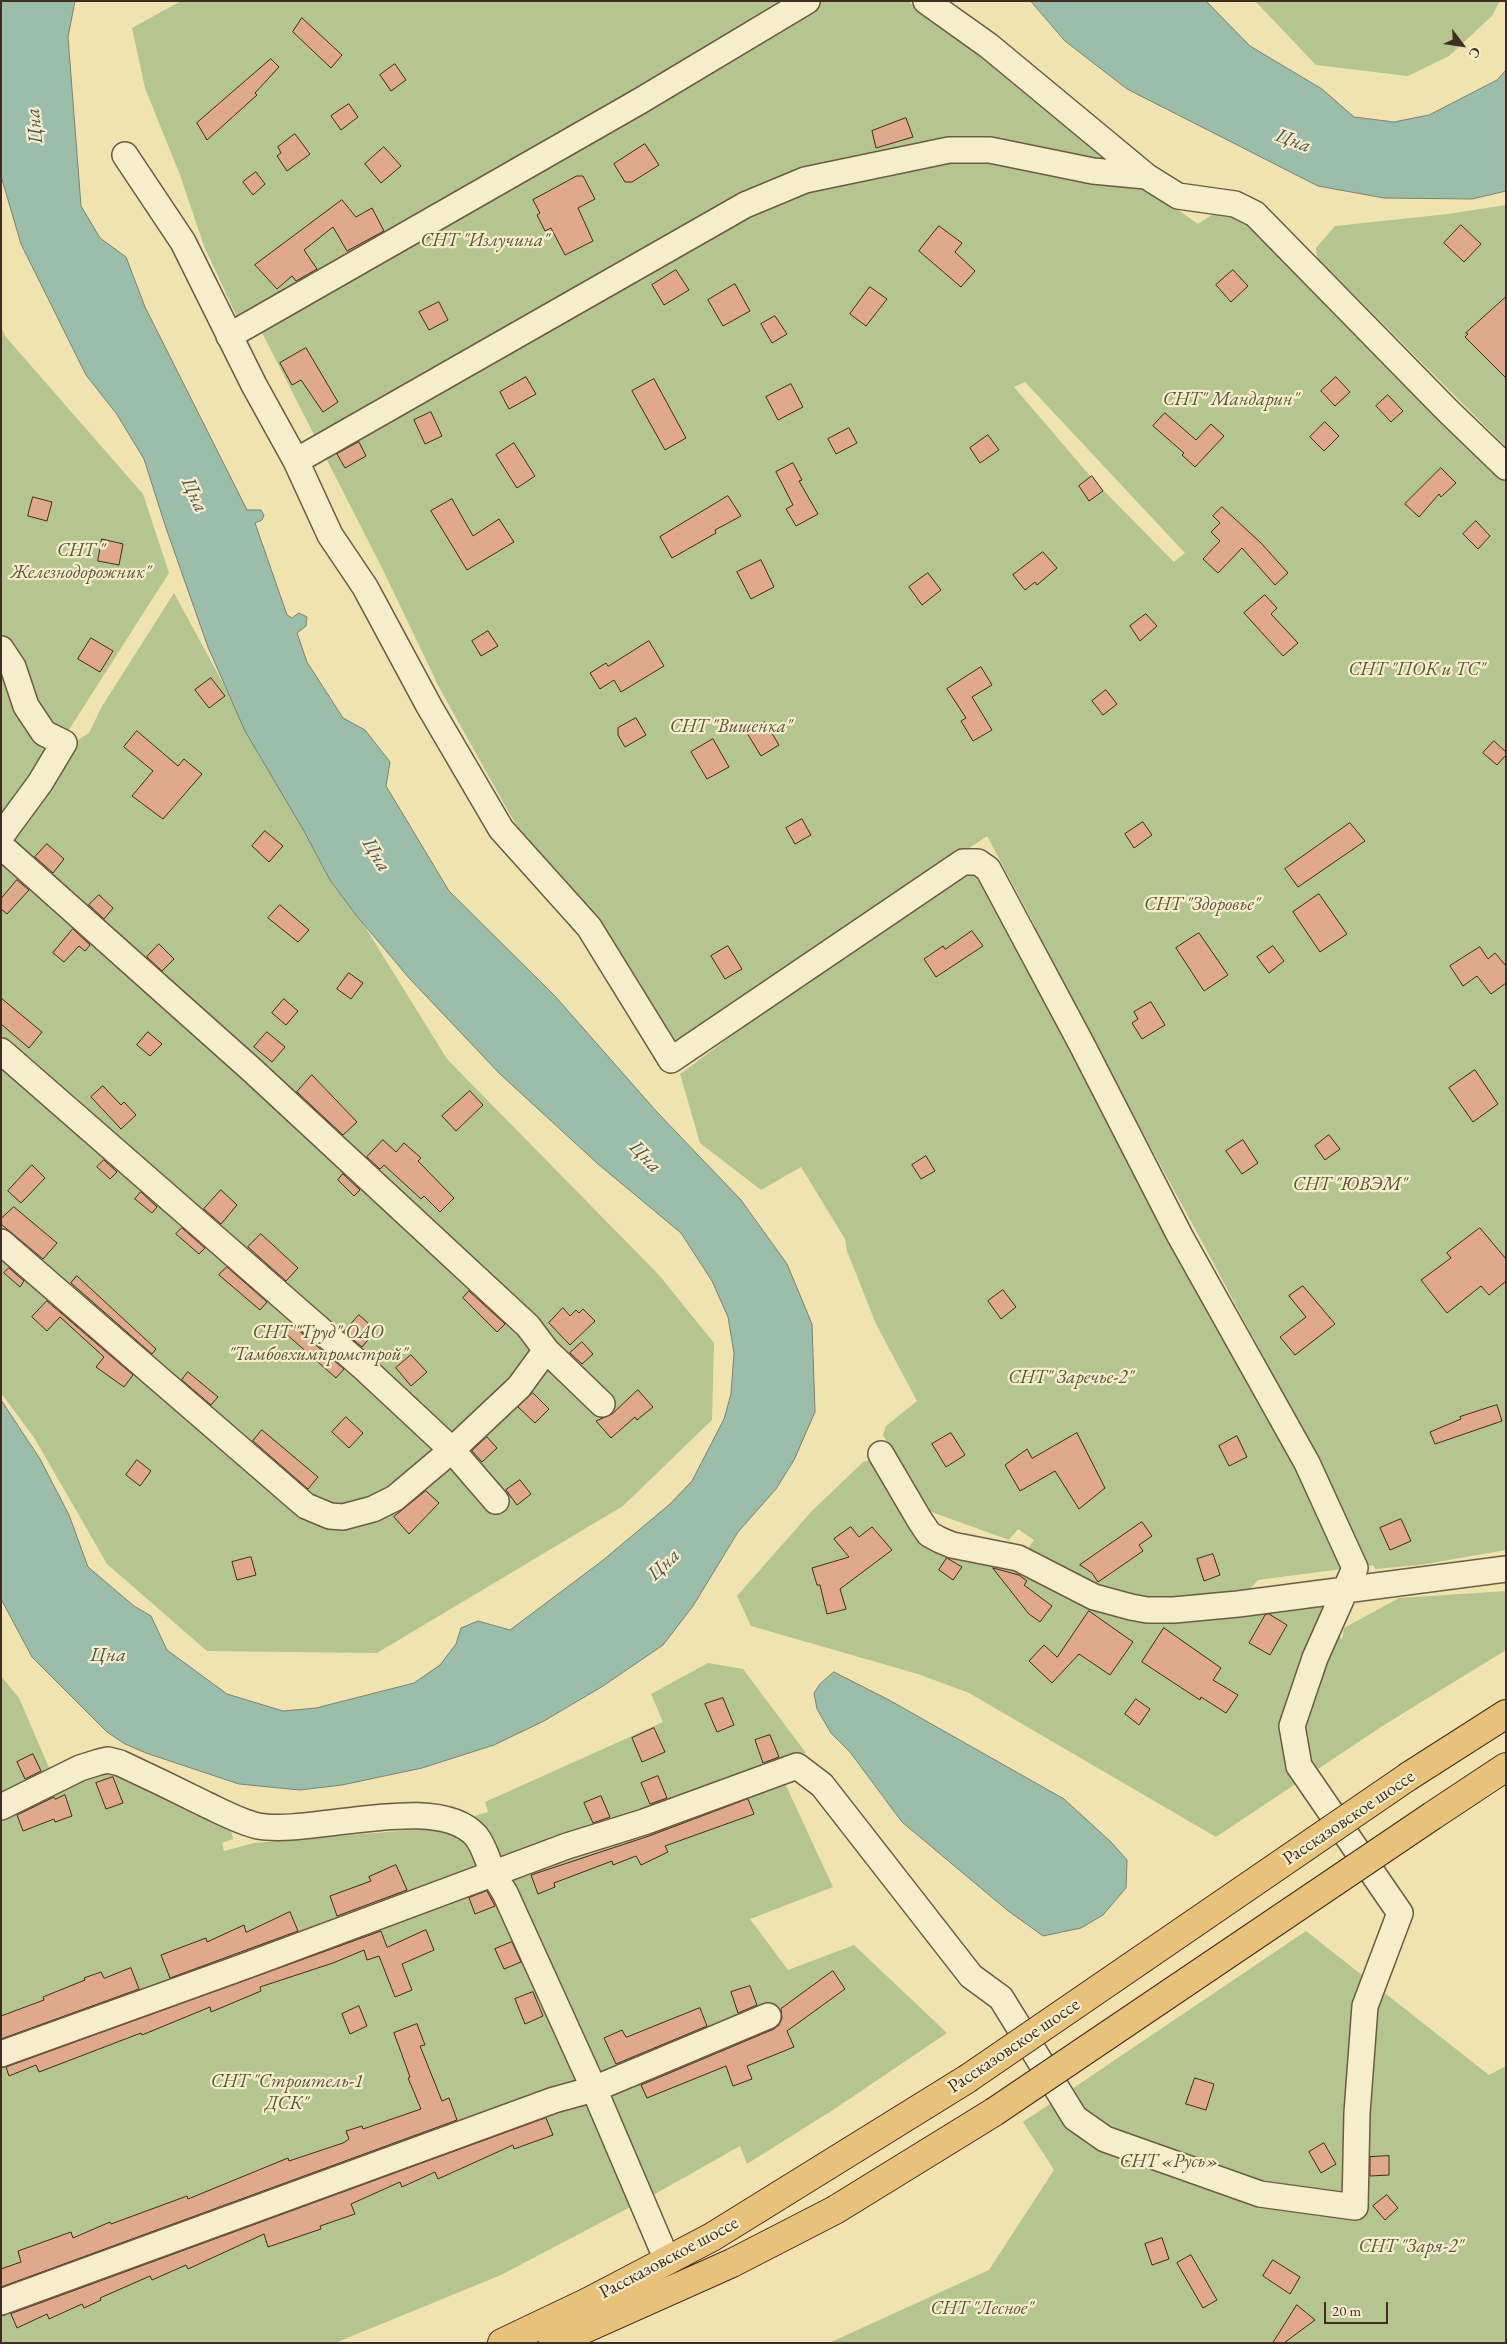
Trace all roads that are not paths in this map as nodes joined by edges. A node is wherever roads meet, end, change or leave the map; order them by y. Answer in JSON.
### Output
{"nodes":[{"id":1,"x":807,"y":1,"type":"edge"},
{"id":2,"x":926,"y":1,"type":"edge"},
{"id":3,"x":124,"y":155,"type":"dead end"},
{"id":4,"x":1146,"y":176,"type":"junction"},
{"id":5,"x":229,"y":336,"type":"junction"},
{"id":6,"x":296,"y":461,"type":"junction"},
{"id":7,"x":1506,"y":467,"type":"edge"},
{"id":8,"x":1,"y":649,"type":"edge"},
{"id":9,"x":1,"y":836,"type":"edge"},
{"id":10,"x":1,"y":846,"type":"edge"},
{"id":11,"x":1,"y":1051,"type":"edge"},
{"id":12,"x":1,"y":1242,"type":"edge"},
{"id":13,"x":546,"y":1350,"type":"junction"},
{"id":14,"x":602,"y":1404,"type":"dead end"},
{"id":15,"x":452,"y":1450,"type":"junction"},
{"id":16,"x":881,"y":1454,"type":"dead end"},
{"id":17,"x":496,"y":1501,"type":"dead end"},
{"id":18,"x":1506,"y":1569,"type":"edge"},
{"id":19,"x":1346,"y":1590,"type":"junction"},
{"id":20,"x":1506,"y":1714,"type":"edge"},
{"id":21,"x":1506,"y":1767,"type":"edge"},
{"id":22,"x":1,"y":1807,"type":"edge"},
{"id":23,"x":493,"y":1873,"type":"junction"},
{"id":24,"x":768,"y":2016,"type":"dead end"},
{"id":25,"x":1,"y":2054,"type":"edge"},
{"id":26,"x":594,"y":2089,"type":"junction"},
{"id":27,"x":667,"y":2260,"type":"junction"},
{"id":28,"x":1,"y":2302,"type":"edge"},
{"id":29,"x":502,"y":2343,"type":"edge"},
{"id":30,"x":553,"y":2343,"type":"edge"}],
"edges":[{"from":1,"to":5,"type":"street"},
{"from":2,"to":4,"type":"street"},
{"from":3,"to":5,"type":"street"},
{"from":4,"to":6,"type":"street"},
{"from":4,"to":7,"type":"street"},
{"from":5,"to":6,"type":"street"},
{"from":6,"to":19,"type":"street"},
{"from":8,"to":9,"type":"street"},
{"from":10,"to":13,"type":"street"},
{"from":11,"to":15,"type":"street"},
{"from":12,"to":15,"type":"street"},
{"from":13,"to":14,"type":"street"},
{"from":13,"to":15,"type":"street"},
{"from":15,"to":17,"type":"street"},
{"from":16,"to":19,"type":"street"},
{"from":18,"to":19,"type":"street"},
{"from":19,"to":23,"type":"street"},
{"from":20,"to":27,"type":"main road","name":"Рассказовское шоссе","bridge":true},
{"from":21,"to":30,"type":"main road","name":"Рассказовское шоссе","bridge":true},
{"from":22,"to":23,"type":"street"},
{"from":23,"to":25,"type":"street"},
{"from":23,"to":26,"type":"street"},
{"from":24,"to":26,"type":"street"},
{"from":26,"to":27,"type":"street"},
{"from":26,"to":28,"type":"street"},
{"from":27,"to":29,"type":"main road","name":"Рассказовское шоссе"}]}
